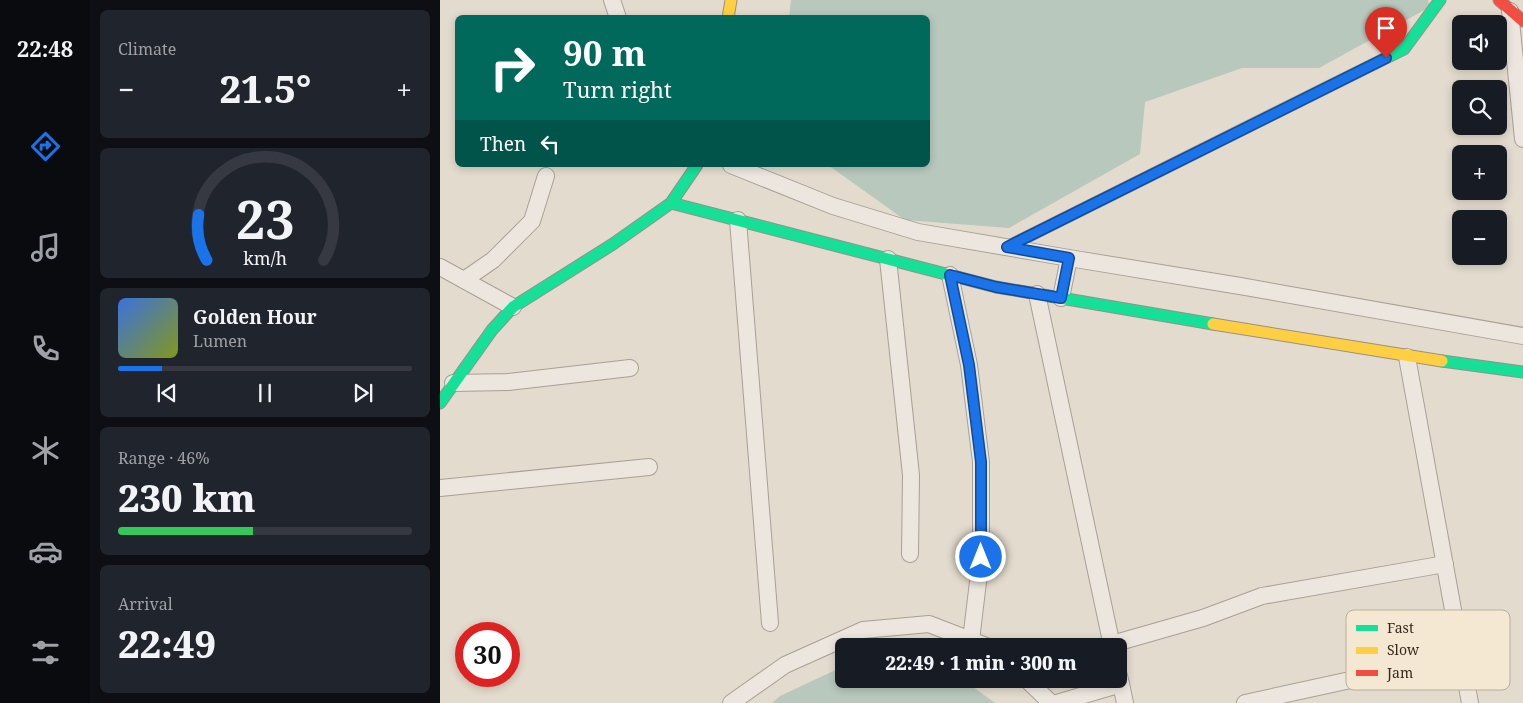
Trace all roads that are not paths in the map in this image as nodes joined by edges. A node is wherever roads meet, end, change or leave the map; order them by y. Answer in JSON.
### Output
{"nodes":[{"id":1,"x":612,"y":0,"type":"edge"},
{"id":2,"x":731,"y":0,"type":"edge"},
{"id":3,"x":1440,"y":0,"type":"edge"},
{"id":4,"x":1504,"y":5,"type":"edge"},
{"id":5,"x":617,"y":15,"type":"edge"},
{"id":6,"x":728,"y":15,"type":"edge"},
{"id":7,"x":1523,"y":21,"type":"edge"},
{"id":8,"x":1523,"y":139,"type":"edge"},
{"id":9,"x":696,"y":167,"type":"edge"},
{"id":10,"x":736,"y":167,"type":"edge"},
{"id":11,"x":546,"y":176,"type":"dead end"},
{"id":12,"x":671,"y":203,"type":"junction"},
{"id":13,"x":738,"y":220,"type":"junction"},
{"id":14,"x":1007,"y":247,"type":"junction"},
{"id":15,"x":1069,"y":258,"type":"junction"},
{"id":16,"x":888,"y":259,"type":"junction"},
{"id":17,"x":440,"y":267,"type":"edge"},
{"id":18,"x":950,"y":275,"type":"junction"},
{"id":19,"x":464,"y":280,"type":"junction"},
{"id":20,"x":1037,"y":294,"type":"junction"},
{"id":21,"x":1061,"y":298,"type":"junction"},
{"id":22,"x":513,"y":307,"type":"junction"},
{"id":23,"x":1523,"y":336,"type":"edge"},
{"id":24,"x":1407,"y":357,"type":"junction"},
{"id":25,"x":630,"y":368,"type":"dead end"},
{"id":26,"x":1523,"y":372,"type":"edge"},
{"id":27,"x":453,"y":383,"type":"junction"},
{"id":28,"x":440,"y":403,"type":"edge"},
{"id":29,"x":649,"y":467,"type":"dead end"},
{"id":30,"x":440,"y":488,"type":"edge"},
{"id":31,"x":910,"y":554,"type":"dead end"},
{"id":32,"x":1445,"y":564,"type":"junction"},
{"id":33,"x":1453,"y":610,"type":"edge"},
{"id":34,"x":770,"y":623,"type":"dead end"},
{"id":35,"x":845,"y":638,"type":"edge"},
{"id":36,"x":965,"y":638,"type":"edge"},
{"id":37,"x":978,"y":638,"type":"edge"},
{"id":38,"x":1111,"y":638,"type":"edge"},
{"id":39,"x":1127,"y":641,"type":"edge"},
{"id":40,"x":835,"y":643,"type":"edge"},
{"id":41,"x":1346,"y":681,"type":"edge"},
{"id":42,"x":1035,"y":688,"type":"edge"},
{"id":43,"x":1098,"y":688,"type":"edge"},
{"id":44,"x":1121,"y":688,"type":"edge"},
{"id":45,"x":1468,"y":690,"type":"edge"},
{"id":46,"x":732,"y":703,"type":"edge"},
{"id":47,"x":1051,"y":703,"type":"edge"},
{"id":48,"x":1058,"y":703,"type":"edge"},
{"id":49,"x":1124,"y":703,"type":"edge"},
{"id":50,"x":1246,"y":703,"type":"edge"},
{"id":51,"x":1470,"y":703,"type":"edge"}],
"edges":[{"from":1,"to":5,"type":"street"},
{"from":2,"to":6,"type":"street"},
{"from":3,"to":14,"type":"street"},
{"from":4,"to":7,"type":"street"},
{"from":4,"to":8,"type":"street"},
{"from":9,"to":12,"type":"street"},
{"from":10,"to":14,"type":"street"},
{"from":11,"to":19,"type":"street"},
{"from":12,"to":13,"type":"street"},
{"from":12,"to":22,"type":"street"},
{"from":13,"to":16,"type":"street"},
{"from":13,"to":34,"type":"street"},
{"from":14,"to":15,"type":"street"},
{"from":15,"to":21,"type":"street"},
{"from":15,"to":23,"type":"street"},
{"from":16,"to":18,"type":"street"},
{"from":16,"to":31,"type":"street"},
{"from":17,"to":19,"type":"street"},
{"from":18,"to":20,"type":"street"},
{"from":18,"to":37,"type":"street"},
{"from":19,"to":22,"type":"street"},
{"from":20,"to":21,"type":"street"},
{"from":20,"to":38,"type":"street"},
{"from":21,"to":24,"type":"street"},
{"from":22,"to":27,"type":"street"},
{"from":24,"to":26,"type":"street"},
{"from":24,"to":32,"type":"street"},
{"from":25,"to":27,"type":"street"},
{"from":27,"to":28,"type":"street"},
{"from":29,"to":30,"type":"street"},
{"from":32,"to":33,"type":"street"},
{"from":32,"to":39,"type":"street"},
{"from":35,"to":36,"type":"street"},
{"from":40,"to":46,"type":"street"},
{"from":41,"to":50,"type":"street"},
{"from":42,"to":47,"type":"street"},
{"from":43,"to":48,"type":"street"},
{"from":44,"to":49,"type":"street"},
{"from":45,"to":51,"type":"street"}]}
